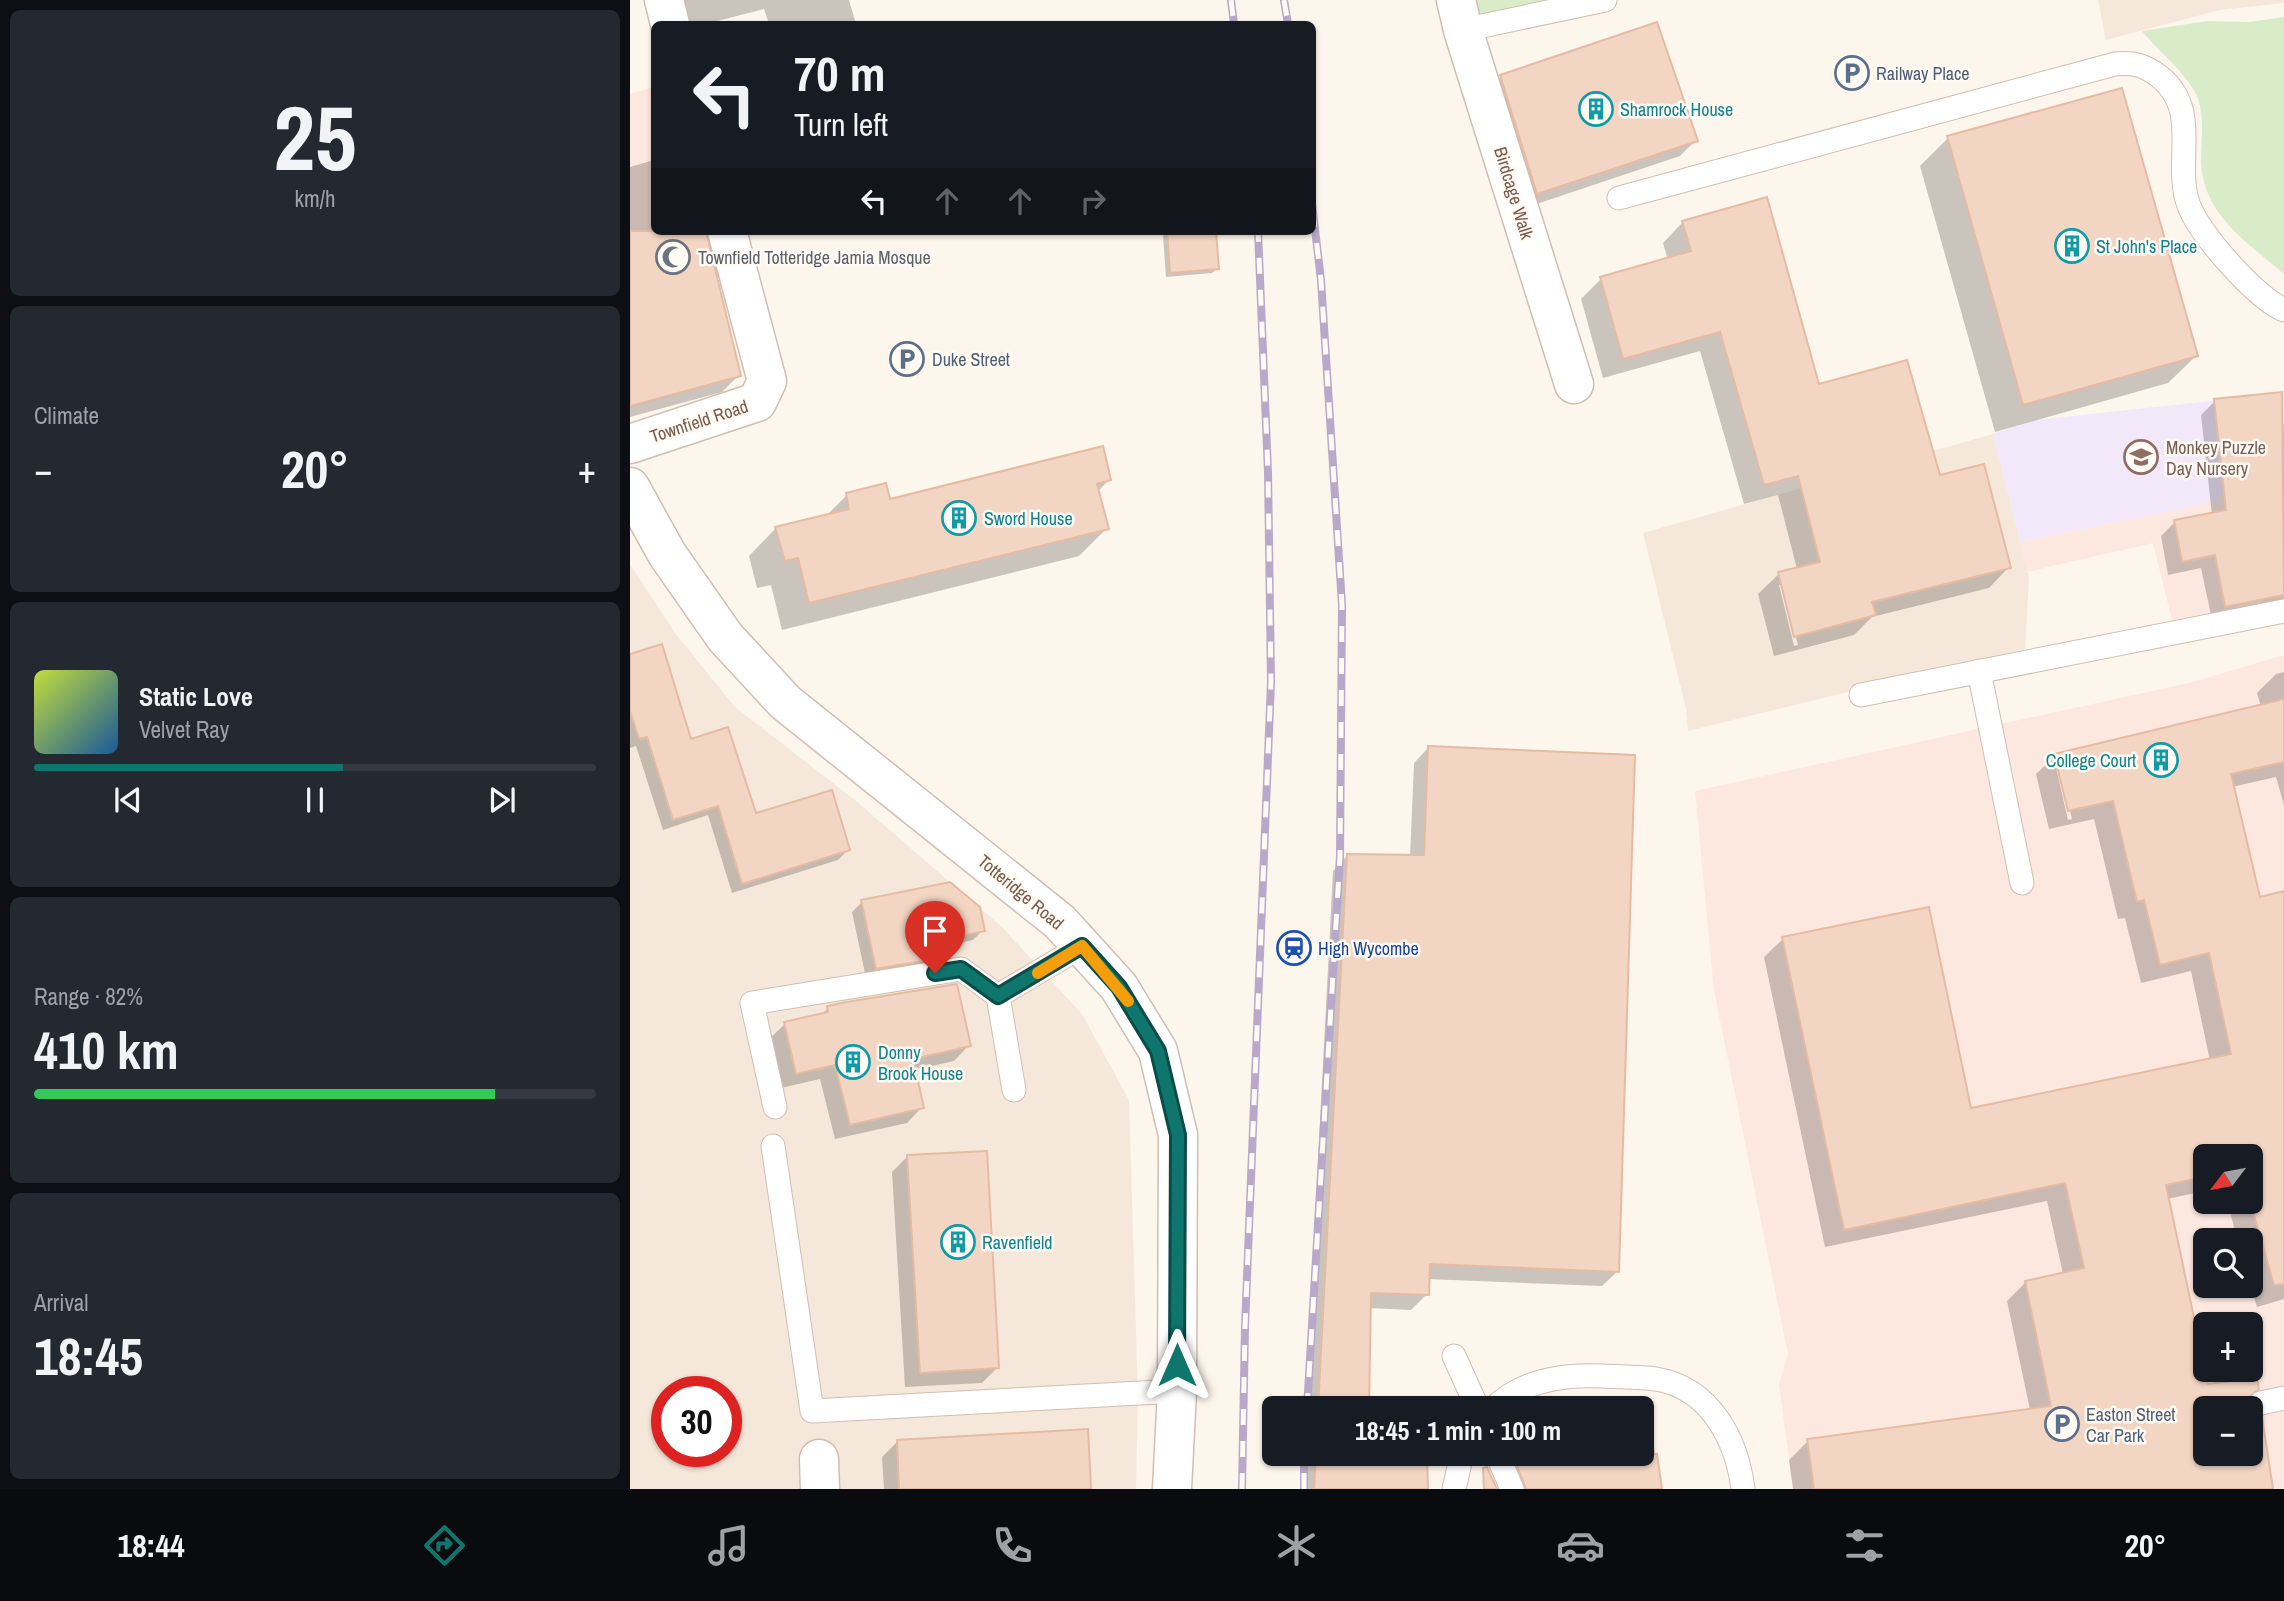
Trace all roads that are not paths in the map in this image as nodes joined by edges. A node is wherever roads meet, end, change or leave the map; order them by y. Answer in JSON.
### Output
{"nodes":[{"id":1,"x":664,"y":0,"type":"edge"},
{"id":2,"x":1605,"y":0,"type":"edge"},
{"id":3,"x":1460,"y":15,"type":"edge"},
{"id":4,"x":669,"y":21,"type":"edge"},
{"id":5,"x":1619,"y":198,"type":"dead end"},
{"id":6,"x":728,"y":235,"type":"edge"},
{"id":7,"x":2284,"y":310,"type":"edge"},
{"id":8,"x":1574,"y":384,"type":"dead end"},
{"id":9,"x":630,"y":444,"type":"edge"},
{"id":10,"x":630,"y":487,"type":"edge"},
{"id":11,"x":2284,"y":611,"type":"edge"},
{"id":12,"x":1979,"y":671,"type":"junction"},
{"id":13,"x":1861,"y":695,"type":"dead end"},
{"id":14,"x":2022,"y":883,"type":"dead end"},
{"id":15,"x":1082,"y":946,"type":"junction"},
{"id":16,"x":998,"y":996,"type":"junction"},
{"id":17,"x":1014,"y":1090,"type":"dead end"},
{"id":18,"x":775,"y":1107,"type":"dead end"},
{"id":19,"x":773,"y":1146,"type":"dead end"},
{"id":20,"x":1454,"y":1356,"type":"dead end"},
{"id":21,"x":1177,"y":1391,"type":"junction"},
{"id":22,"x":1472,"y":1396,"type":"edge"},
{"id":23,"x":1510,"y":1396,"type":"edge"},
{"id":24,"x":2284,"y":1398,"type":"edge"},
{"id":25,"x":2263,"y":1402,"type":"edge"},
{"id":26,"x":1459,"y":1466,"type":"edge"},
{"id":27,"x":1502,"y":1466,"type":"edge"},
{"id":28,"x":1172,"y":1489,"type":"edge"},
{"id":29,"x":1454,"y":1489,"type":"edge"},
{"id":30,"x":1512,"y":1489,"type":"edge"},
{"id":31,"x":1743,"y":1489,"type":"edge"}],
"edges":[{"from":1,"to":4,"type":"street"},
{"from":2,"to":3,"type":"lane"},
{"from":3,"to":8,"type":"street","name":"Birdcage Walk"},
{"from":5,"to":7,"type":"lane"},
{"from":6,"to":9,"type":"street","name":"Townfield Road"},
{"from":10,"to":15,"type":"street","name":"Totteridge Road"},
{"from":11,"to":12,"type":"lane"},
{"from":12,"to":13,"type":"lane"},
{"from":12,"to":14,"type":"lane"},
{"from":15,"to":16,"type":"lane"},
{"from":15,"to":21,"type":"street","name":"Totteridge Road"},
{"from":16,"to":17,"type":"lane"},
{"from":16,"to":18,"type":"lane"},
{"from":19,"to":21,"type":"lane"},
{"from":20,"to":22,"type":"lane"},
{"from":21,"to":28,"type":"street","name":"Totteridge Road"},
{"from":23,"to":31,"type":"lane"},
{"from":24,"to":25,"type":"lane"},
{"from":26,"to":29,"type":"lane"},
{"from":27,"to":30,"type":"lane"}]}
